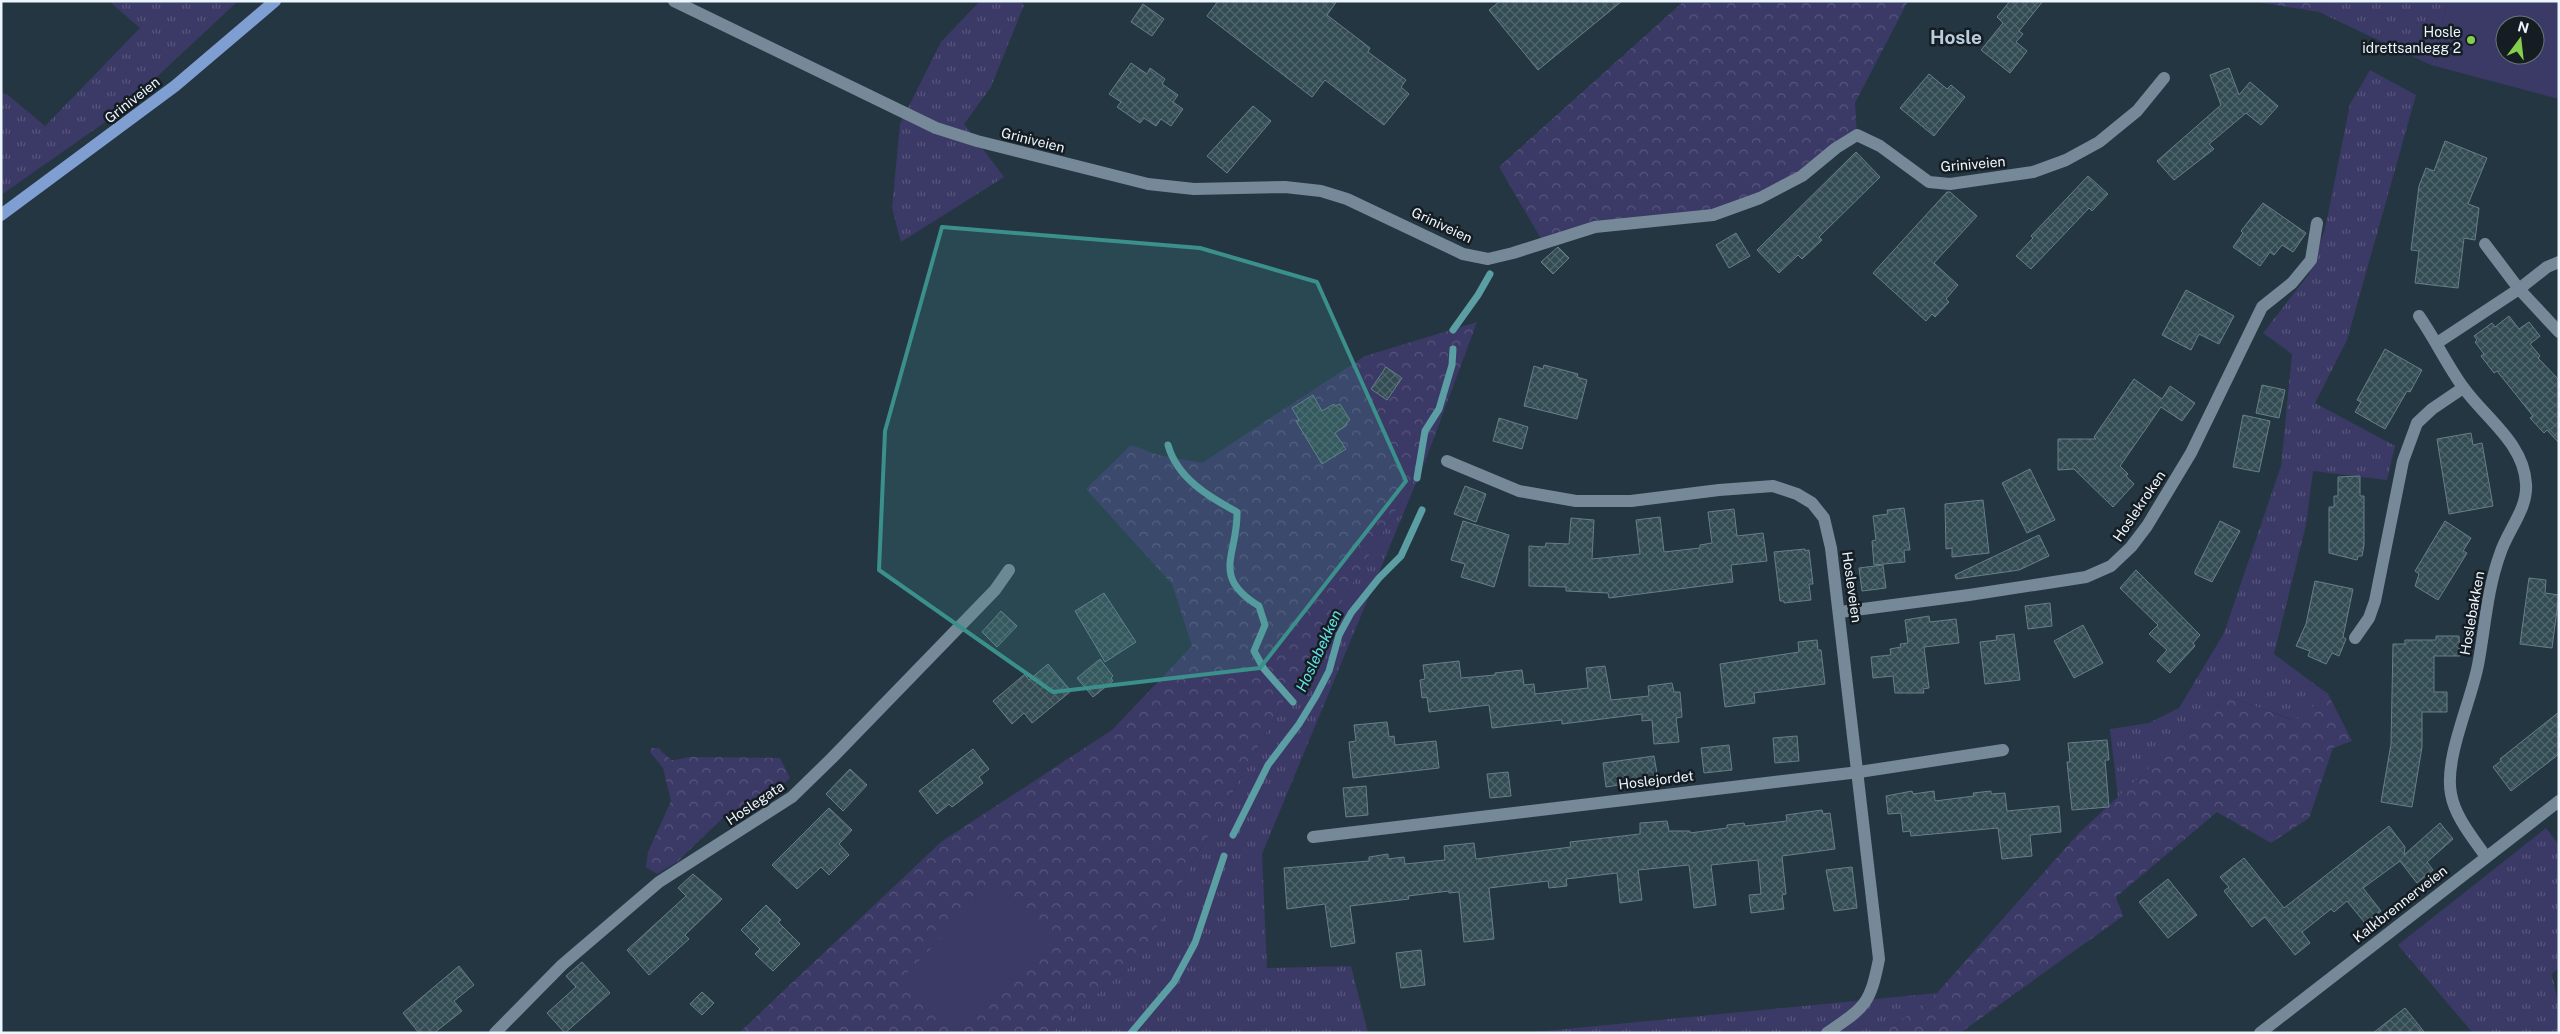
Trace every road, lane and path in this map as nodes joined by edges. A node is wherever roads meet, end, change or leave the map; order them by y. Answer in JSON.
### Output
{"nodes":[{"id":1,"x":275,"y":1,"type":"edge"},
{"id":2,"x":674,"y":1,"type":"edge"},
{"id":3,"x":2164,"y":78,"type":"dead end"},
{"id":4,"x":1,"y":216,"type":"edge"},
{"id":5,"x":2317,"y":223,"type":"dead end"},
{"id":6,"x":2485,"y":244,"type":"dead end"},
{"id":7,"x":2559,"y":262,"type":"edge"},
{"id":8,"x":2519,"y":289,"type":"junction"},
{"id":9,"x":2419,"y":316,"type":"dead end"},
{"id":10,"x":2559,"y":332,"type":"edge"},
{"id":11,"x":2437,"y":343,"type":"junction"},
{"id":12,"x":2464,"y":388,"type":"junction"},
{"id":13,"x":1447,"y":460,"type":"dead end"},
{"id":14,"x":1009,"y":570,"type":"dead end"},
{"id":15,"x":1840,"y":612,"type":"junction"},
{"id":16,"x":2355,"y":638,"type":"dead end"},
{"id":17,"x":2003,"y":750,"type":"dead end"},
{"id":18,"x":1859,"y":772,"type":"junction"},
{"id":19,"x":2559,"y":801,"type":"edge"},
{"id":20,"x":1313,"y":837,"type":"dead end"},
{"id":21,"x":2486,"y":857,"type":"junction"},
{"id":22,"x":495,"y":1033,"type":"edge"},
{"id":23,"x":1827,"y":1033,"type":"edge"},
{"id":24,"x":2260,"y":1033,"type":"edge"}],
"edges":[{"from":1,"to":4,"type":"main road","name":"Griniveien"},
{"from":2,"to":3,"type":"street","name":"Griniveien"},
{"from":5,"to":15,"type":"street","name":"Hoslekroken"},
{"from":6,"to":8,"type":"street"},
{"from":7,"to":8,"type":"street"},
{"from":8,"to":10,"type":"street"},
{"from":8,"to":11,"type":"street"},
{"from":9,"to":11,"type":"street","name":"Hoslebakken"},
{"from":11,"to":12,"type":"street","name":"Hoslebakken"},
{"from":12,"to":16,"type":"street"},
{"from":12,"to":21,"type":"street","name":"Hoslebakken"},
{"from":13,"to":15,"type":"street","name":"Hosleveien"},
{"from":14,"to":22,"type":"street","name":"Hoslegata"},
{"from":15,"to":18,"type":"street","name":"Hosleveien"},
{"from":17,"to":18,"type":"street","name":"Hoslejordet"},
{"from":18,"to":20,"type":"street","name":"Hoslejordet"},
{"from":18,"to":23,"type":"street","name":"Hosleveien"},
{"from":19,"to":21,"type":"street","name":"Kalkbrennerveien"},
{"from":21,"to":24,"type":"street","name":"Kalkbrennerveien"}]}
